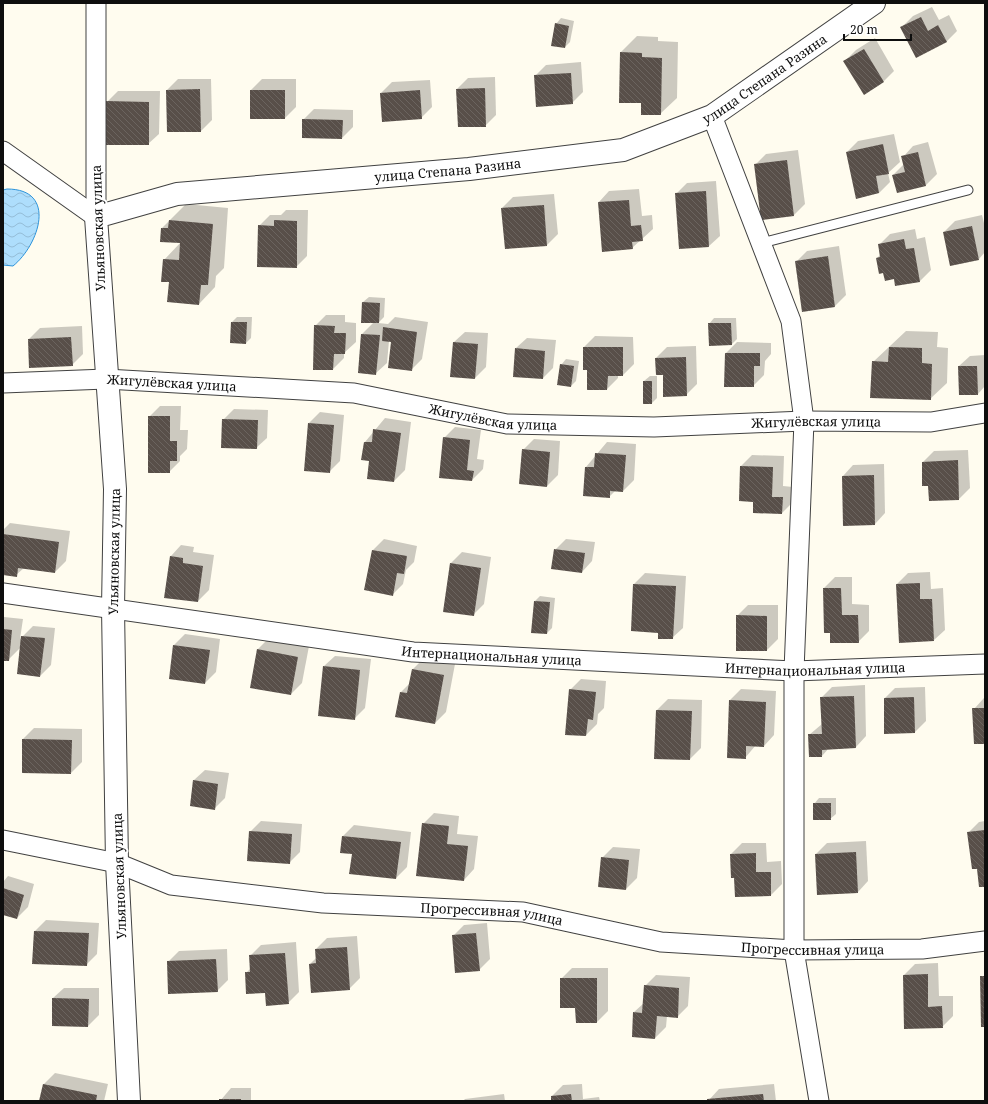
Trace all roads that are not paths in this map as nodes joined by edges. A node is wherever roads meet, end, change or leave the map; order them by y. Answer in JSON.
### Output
{"nodes":[{"id":1,"x":96,"y":3,"type":"edge"},
{"id":2,"x":874,"y":3,"type":"edge"},
{"id":3,"x":712,"y":116,"type":"junction"},
{"id":4,"x":3,"y":151,"type":"edge"},
{"id":5,"x":968,"y":190,"type":"dead end"},
{"id":6,"x":96,"y":217,"type":"junction"},
{"id":7,"x":762,"y":244,"type":"junction"},
{"id":8,"x":106,"y":379,"type":"junction"},
{"id":9,"x":3,"y":383,"type":"edge"},
{"id":10,"x":985,"y":413,"type":"edge"},
{"id":11,"x":804,"y":421,"type":"junction"},
{"id":12,"x":3,"y":593,"type":"edge"},
{"id":13,"x":113,"y":608,"type":"junction"},
{"id":14,"x":985,"y":664,"type":"edge"},
{"id":15,"x":794,"y":671,"type":"junction"},
{"id":16,"x":3,"y":840,"type":"edge"},
{"id":17,"x":117,"y":863,"type":"junction"},
{"id":18,"x":985,"y":941,"type":"edge"},
{"id":19,"x":794,"y":950,"type":"junction"},
{"id":20,"x":129,"y":1101,"type":"edge"},
{"id":21,"x":819,"y":1101,"type":"edge"}],
"edges":[{"from":1,"to":6,"type":"street","name":"Ульяновская улица"},
{"from":2,"to":3,"type":"street","name":"улица Степана Разина"},
{"from":3,"to":6,"type":"street","name":"улица Степана Разина"},
{"from":3,"to":7,"type":"street"},
{"from":4,"to":6,"type":"street"},
{"from":5,"to":7,"type":"lane"},
{"from":6,"to":8,"type":"street","name":"Ульяновская улица"},
{"from":7,"to":11,"type":"street"},
{"from":8,"to":9,"type":"street","name":"Жигулёвская улица"},
{"from":8,"to":11,"type":"street","name":"Жигулёвская улица"},
{"from":8,"to":13,"type":"street","name":"Ульяновская улица"},
{"from":10,"to":11,"type":"street","name":"Жигулёвская улица"},
{"from":11,"to":15,"type":"street"},
{"from":12,"to":13,"type":"street","name":"Интернациональная улица"},
{"from":13,"to":15,"type":"street","name":"Интернациональная улица"},
{"from":13,"to":17,"type":"street","name":"Ульяновская улица"},
{"from":14,"to":15,"type":"street","name":"Интернациональная улица"},
{"from":15,"to":19,"type":"street"},
{"from":16,"to":17,"type":"street","name":"Прогрессивная улица"},
{"from":17,"to":19,"type":"street","name":"Прогрессивная улица"},
{"from":17,"to":20,"type":"street","name":"Ульяновская улица"},
{"from":18,"to":19,"type":"street","name":"Прогрессивная улица"},
{"from":19,"to":21,"type":"street"}]}
